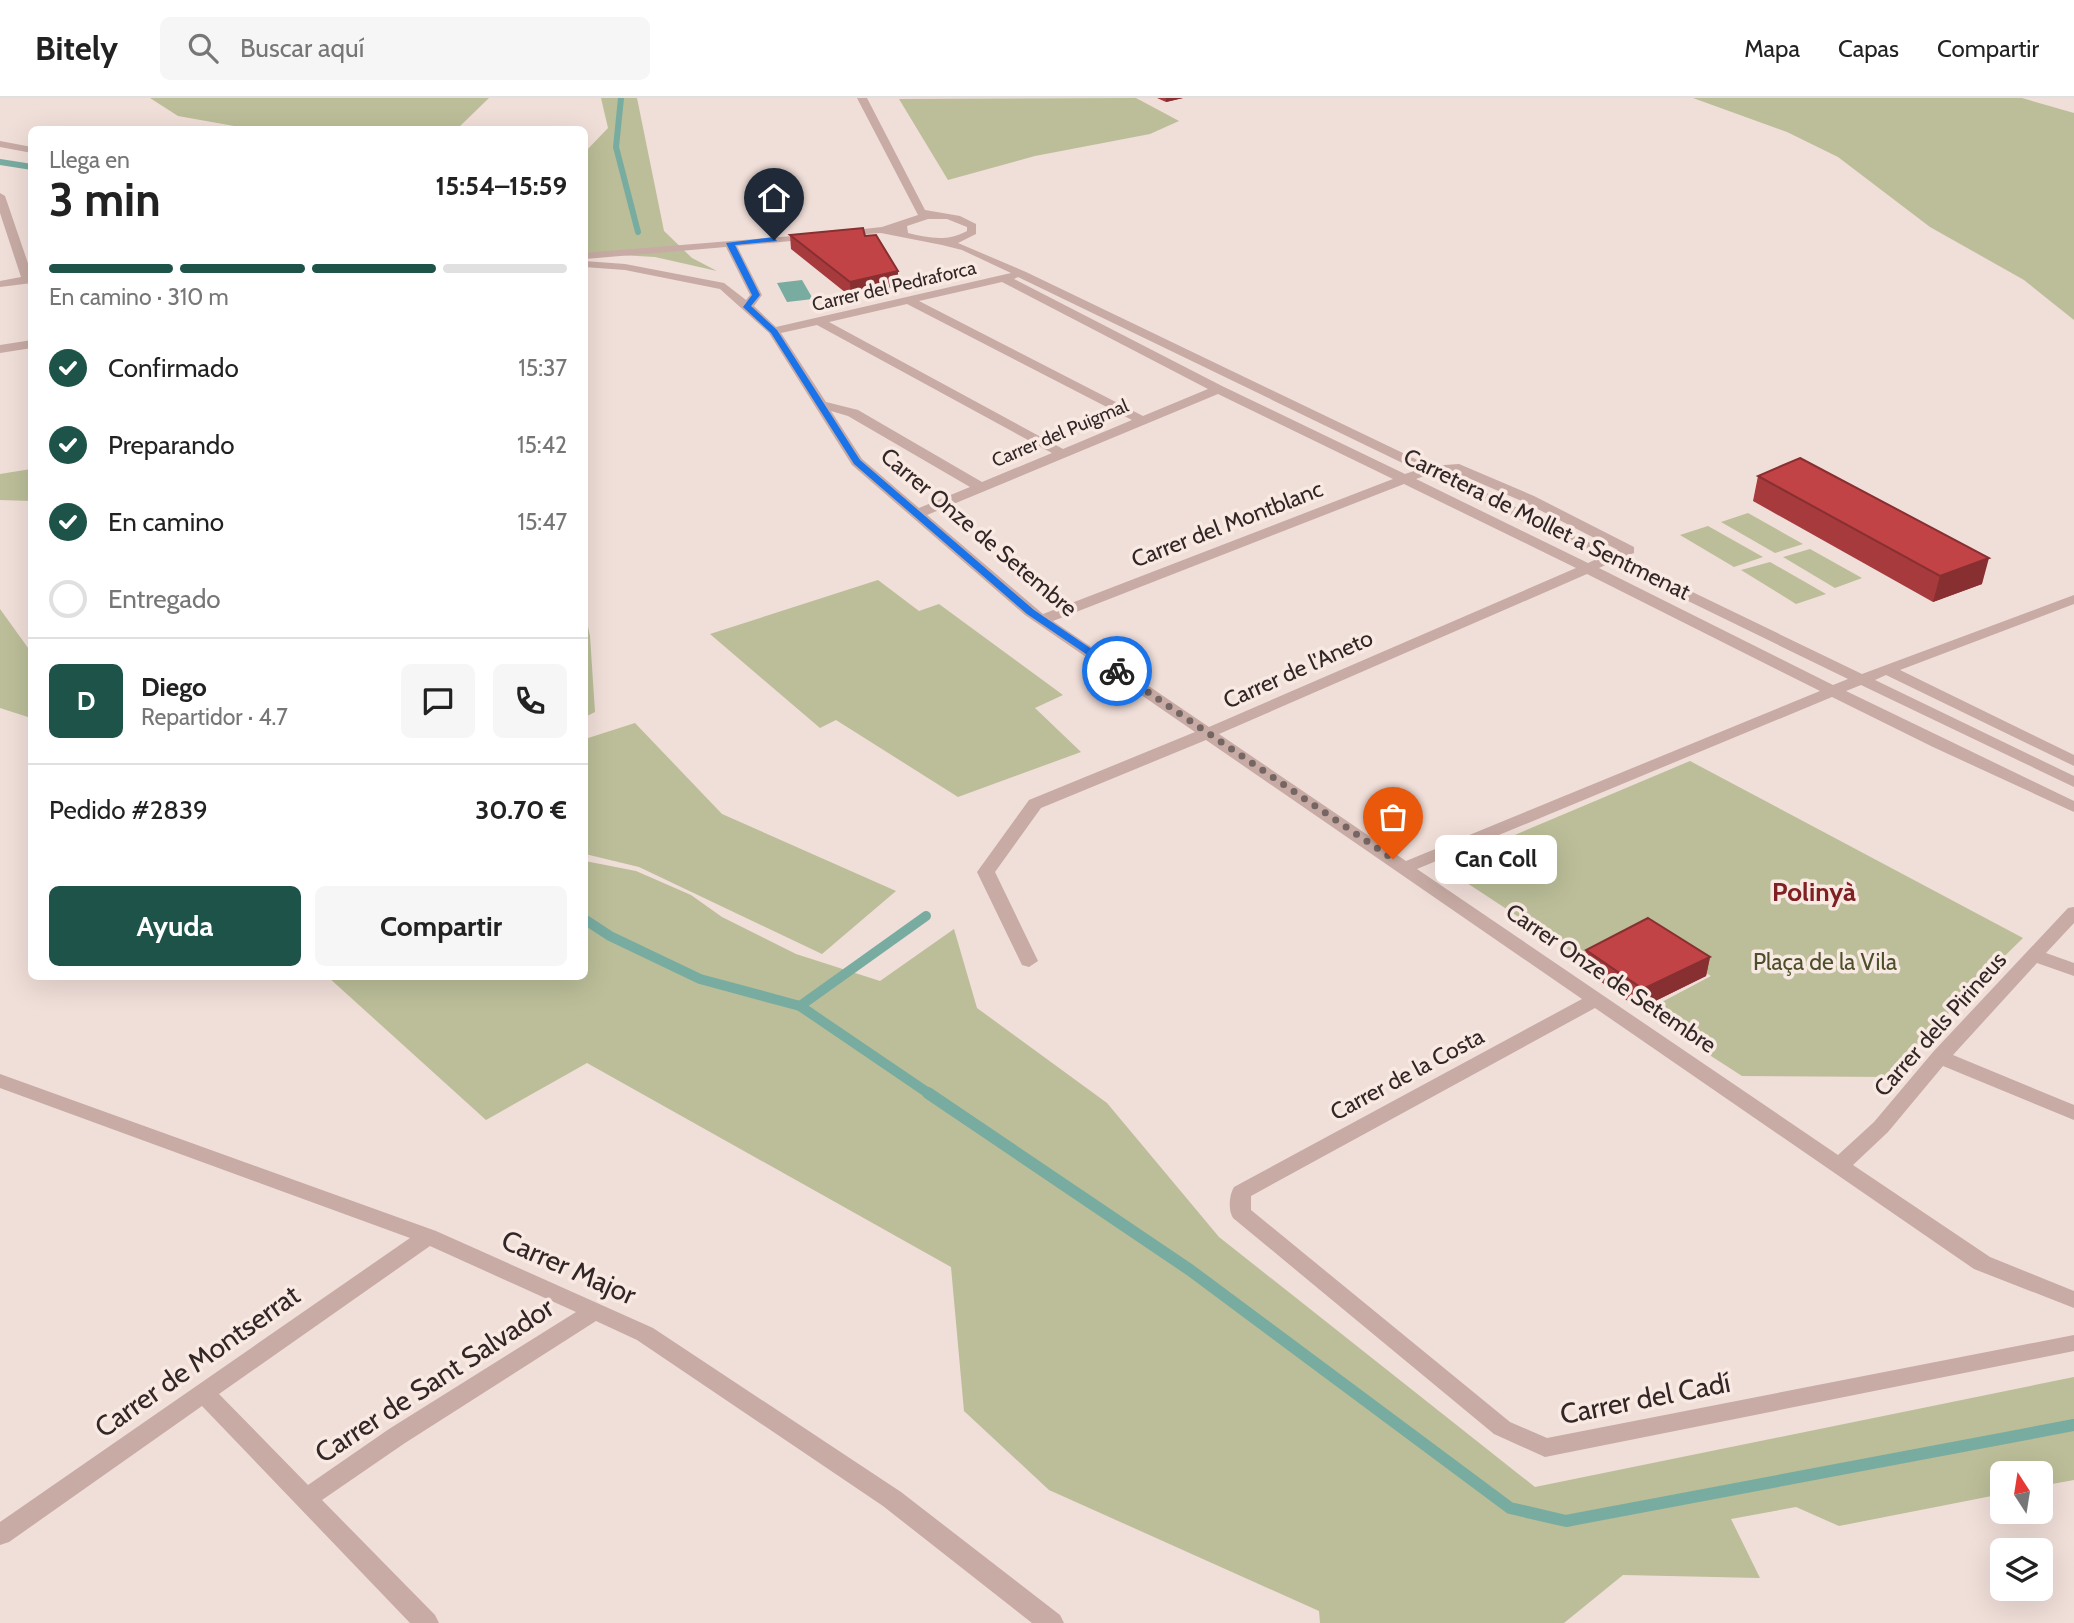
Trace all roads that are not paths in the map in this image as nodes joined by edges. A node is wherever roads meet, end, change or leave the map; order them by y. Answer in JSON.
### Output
{"nodes":[{"id":1,"x":862,"y":98,"type":"edge"},
{"id":2,"x":0,"y":144,"type":"edge"},
{"id":3,"x":28,"y":149,"type":"edge"},
{"id":4,"x":0,"y":196,"type":"edge"},
{"id":5,"x":919,"y":215,"type":"junction"},
{"id":6,"x":902,"y":229,"type":"junction"},
{"id":7,"x":730,"y":243,"type":"junction"},
{"id":8,"x":965,"y":243,"type":"junction"},
{"id":9,"x":588,"y":256,"type":"edge"},
{"id":10,"x":588,"y":264,"type":"edge"},
{"id":11,"x":1022,"y":274,"type":"junction"},
{"id":12,"x":28,"y":276,"type":"edge"},
{"id":13,"x":1003,"y":278,"type":"junction"},
{"id":14,"x":28,"y":279,"type":"edge"},
{"id":15,"x":0,"y":284,"type":"edge"},
{"id":16,"x":908,"y":300,"type":"junction"},
{"id":17,"x":747,"y":307,"type":"junction"},
{"id":18,"x":819,"y":321,"type":"junction"},
{"id":19,"x":774,"y":331,"type":"junction"},
{"id":20,"x":28,"y":345,"type":"edge"},
{"id":21,"x":0,"y":349,"type":"edge"},
{"id":22,"x":1218,"y":389,"type":"junction"},
{"id":23,"x":821,"y":405,"type":"junction"},
{"id":24,"x":1141,"y":420,"type":"junction"},
{"id":25,"x":1061,"y":453,"type":"junction"},
{"id":26,"x":1428,"y":470,"type":"junction"},
{"id":27,"x":1404,"y":479,"type":"junction"},
{"id":28,"x":980,"y":487,"type":"junction"},
{"id":29,"x":917,"y":514,"type":"junction"},
{"id":30,"x":1629,"y":550,"type":"joint"},
{"id":31,"x":1611,"y":557,"type":"junction"},
{"id":32,"x":1586,"y":568,"type":"junction"},
{"id":33,"x":2071,"y":603,"type":"edge"},
{"id":34,"x":1042,"y":620,"type":"junction"},
{"id":35,"x":1887,"y":670,"type":"junction"},
{"id":36,"x":1863,"y":679,"type":"junction"},
{"id":37,"x":1834,"y":691,"type":"junction"},
{"id":38,"x":1208,"y":733,"type":"junction"},
{"id":39,"x":2074,"y":761,"type":"edge"},
{"id":40,"x":2074,"y":782,"type":"edge"},
{"id":41,"x":2074,"y":807,"type":"edge"},
{"id":42,"x":1406,"y":867,"type":"junction"},
{"id":43,"x":2074,"y":912,"type":"edge"},
{"id":44,"x":2034,"y":955,"type":"junction"},
{"id":45,"x":1029,"y":961,"type":"dead end"},
{"id":46,"x":2074,"y":970,"type":"edge"},
{"id":47,"x":1597,"y":999,"type":"junction"},
{"id":48,"x":1940,"y":1057,"type":"junction"},
{"id":49,"x":0,"y":1081,"type":"edge"},
{"id":50,"x":2074,"y":1113,"type":"edge"},
{"id":51,"x":1840,"y":1165,"type":"junction"},
{"id":52,"x":1241,"y":1192,"type":"joint"},
{"id":53,"x":428,"y":1236,"type":"junction"},
{"id":54,"x":2074,"y":1300,"type":"edge"},
{"id":55,"x":595,"y":1311,"type":"junction"},
{"id":56,"x":2074,"y":1343,"type":"edge"},
{"id":57,"x":203,"y":1393,"type":"junction"},
{"id":58,"x":306,"y":1499,"type":"junction"},
{"id":59,"x":0,"y":1535,"type":"edge"},
{"id":60,"x":426,"y":1623,"type":"edge"},
{"id":61,"x":1051,"y":1623,"type":"edge"}],
"edges":[{"from":1,"to":5,"type":"street"},
{"from":2,"to":3,"type":"street"},
{"from":4,"to":12,"type":"street"},
{"from":5,"to":6,"type":"street"},
{"from":5,"to":8,"type":"street"},
{"from":6,"to":7,"type":"street","name":"Carretera de Mollet a Sentmenat"},
{"from":6,"to":8,"type":"street","name":"Carretera de Mollet a Sentmenat"},
{"from":7,"to":9,"type":"street","name":"Carretera de Mollet a Sentmenat"},
{"from":7,"to":17,"type":"street"},
{"from":8,"to":11,"type":"street","name":"Carretera de Mollet a Sentmenat"},
{"from":10,"to":17,"type":"street","name":"Carrer Onze de Setembre"},
{"from":11,"to":13,"type":"street","name":"Carrer del Pedraforca"},
{"from":11,"to":26,"type":"street","name":"Carretera de Mollet a Sentmenat"},
{"from":13,"to":16,"type":"street","name":"Carrer del Pedraforca"},
{"from":13,"to":22,"type":"street","name":"Carretera de Mollet a Sentmenat"},
{"from":14,"to":15,"type":"street"},
{"from":16,"to":18,"type":"street","name":"Carrer del Pedraforca"},
{"from":16,"to":24,"type":"street"},
{"from":17,"to":19,"type":"street","name":"Carrer Onze de Setembre"},
{"from":18,"to":19,"type":"street","name":"Carrer del Pedraforca"},
{"from":18,"to":25,"type":"street"},
{"from":19,"to":23,"type":"street","name":"Carrer Onze de Setembre"},
{"from":20,"to":21,"type":"street"},
{"from":22,"to":24,"type":"street","name":"Carrer del Puigmal"},
{"from":22,"to":27,"type":"street","name":"Carretera de Mollet a Sentmenat"},
{"from":23,"to":28,"type":"street"},
{"from":23,"to":29,"type":"street","name":"Carrer Onze de Setembre"},
{"from":24,"to":25,"type":"street","name":"Carrer del Puigmal"},
{"from":25,"to":28,"type":"street","name":"Carrer del Puigmal"},
{"from":26,"to":27,"type":"street","name":"Carrer del Montblanc"},
{"from":26,"to":30,"type":"street","name":"Carretera de Mollet a Sentmenat"},
{"from":26,"to":31,"type":"street","name":"Carretera de Mollet a Sentmenat"},
{"from":27,"to":32,"type":"street","name":"Carretera de Mollet a Sentmenat"},
{"from":27,"to":34,"type":"street","name":"Carrer del Montblanc"},
{"from":28,"to":29,"type":"street","name":"Carrer del Puigmal"},
{"from":29,"to":34,"type":"street","name":"Carrer Onze de Setembre"},
{"from":30,"to":31,"type":"street","name":"Carrer de l'Aneto"},
{"from":31,"to":32,"type":"street","name":"Carrer de l'Aneto"},
{"from":31,"to":36,"type":"street","name":"Carretera de Mollet a Sentmenat"},
{"from":32,"to":37,"type":"street","name":"Carretera de Mollet a Sentmenat"},
{"from":32,"to":38,"type":"street","name":"Carrer de l'Aneto"},
{"from":33,"to":35,"type":"street"},
{"from":34,"to":38,"type":"street","name":"Carrer Onze de Setembre"},
{"from":35,"to":36,"type":"street"},
{"from":35,"to":39,"type":"street"},
{"from":36,"to":37,"type":"street"},
{"from":36,"to":40,"type":"street","name":"Carretera de Mollet a Sentmenat"},
{"from":37,"to":41,"type":"street","name":"Carretera de Mollet a Sentmenat"},
{"from":37,"to":42,"type":"street"},
{"from":38,"to":42,"type":"street","name":"Carrer Onze de Setembre"},
{"from":38,"to":45,"type":"street","name":"Carrer de l'Aneto"},
{"from":42,"to":47,"type":"street","name":"Carrer Onze de Setembre"},
{"from":43,"to":44,"type":"street","name":"Carrer dels Pirineus"},
{"from":44,"to":46,"type":"street"},
{"from":44,"to":48,"type":"street","name":"Carrer dels Pirineus"},
{"from":47,"to":51,"type":"street","name":"Carrer Onze de Setembre"},
{"from":47,"to":52,"type":"street","name":"Carrer de la Costa"},
{"from":48,"to":50,"type":"street"},
{"from":48,"to":51,"type":"street","name":"Carrer dels Pirineus"},
{"from":49,"to":53,"type":"street","name":"Carrer Major"},
{"from":51,"to":54,"type":"street","name":"Carrer Onze de Setembre"},
{"from":52,"to":56,"type":"street","name":"Carrer del Cadí"},
{"from":53,"to":55,"type":"street","name":"Carrer Major"},
{"from":53,"to":57,"type":"street","name":"Carrer de Montserrat"},
{"from":55,"to":58,"type":"street","name":"Carrer de Sant Salvador"},
{"from":55,"to":61,"type":"street","name":"Carrer Major"},
{"from":57,"to":58,"type":"street"},
{"from":57,"to":59,"type":"street","name":"Carrer de Montserrat"},
{"from":58,"to":60,"type":"street"}]}
